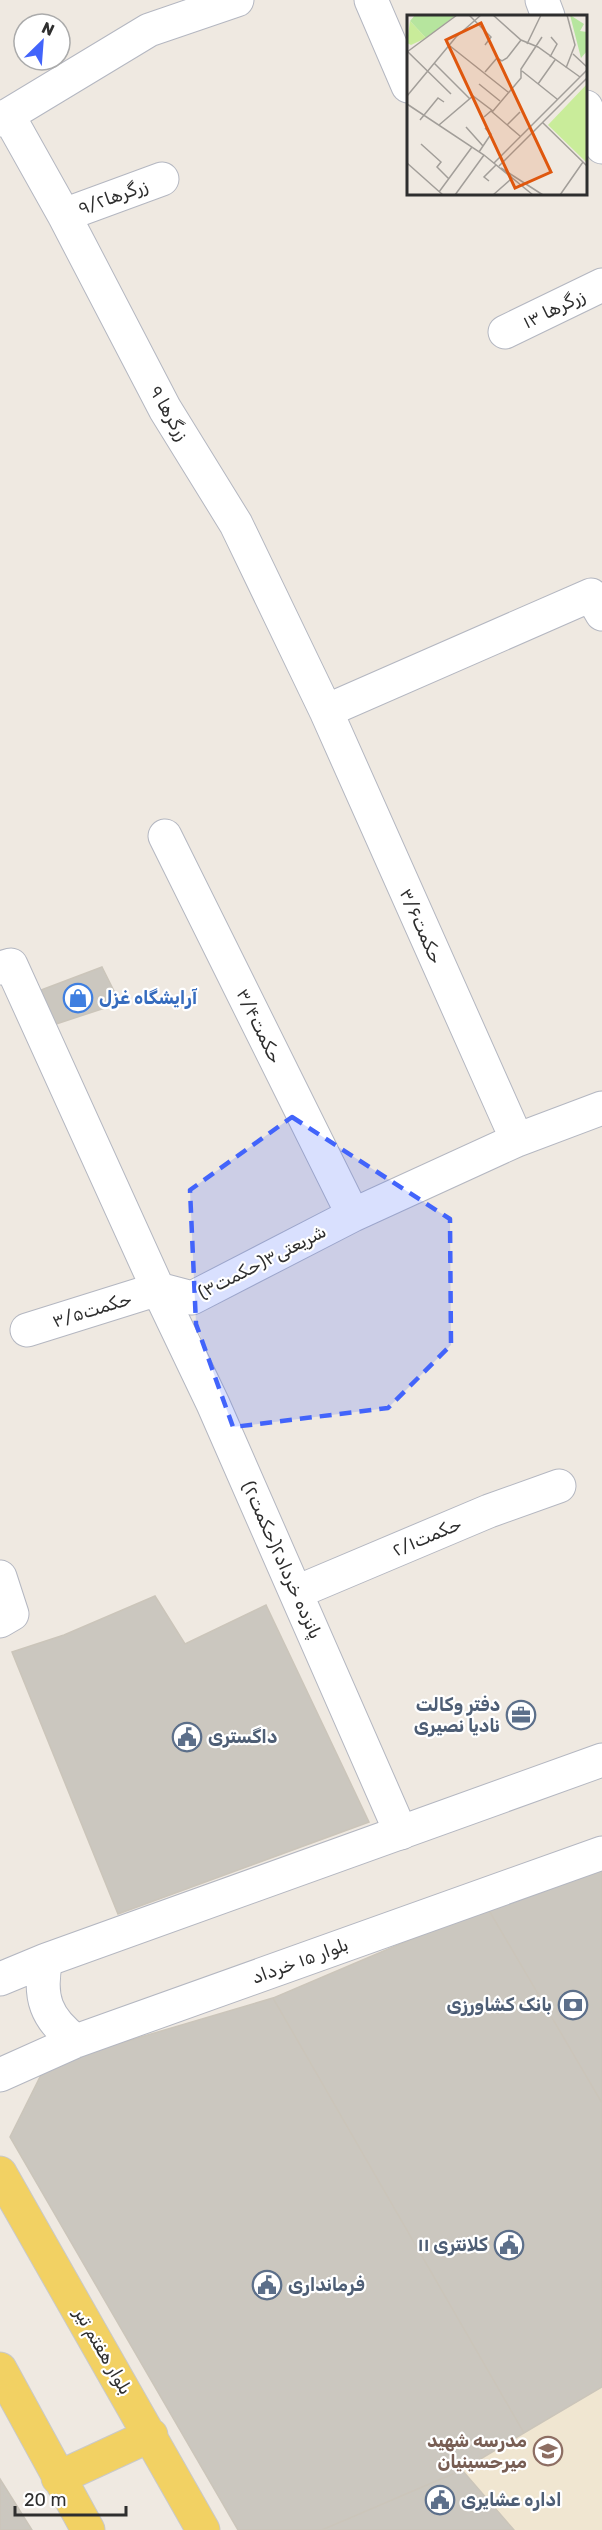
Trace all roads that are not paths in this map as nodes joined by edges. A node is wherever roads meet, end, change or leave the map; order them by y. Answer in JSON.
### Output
{"nodes":[{"id":1,"x":237,"y":0,"type":"edge"},
{"id":2,"x":371,"y":0,"type":"edge"},
{"id":3,"x":542,"y":0,"type":"edge"},
{"id":4,"x":548,"y":15,"type":"edge"},
{"id":5,"x":407,"y":84,"type":"edge"},
{"id":6,"x":587,"y":112,"type":"edge"},
{"id":7,"x":4,"y":118,"type":"edge"},
{"id":8,"x":602,"y":147,"type":"edge"},
{"id":9,"x":162,"y":179,"type":"dead end"},
{"id":10,"x":64,"y":215,"type":"junction"},
{"id":11,"x":602,"y":285,"type":"edge"},
{"id":12,"x":506,"y":332,"type":"dead end"},
{"id":13,"x":596,"y":605,"type":"edge"},
{"id":14,"x":326,"y":711,"type":"junction"},
{"id":15,"x":165,"y":836,"type":"dead end"},
{"id":16,"x":0,"y":968,"type":"edge"},
{"id":17,"x":602,"y":1108,"type":"edge"},
{"id":18,"x":517,"y":1140,"type":"junction"},
{"id":19,"x":353,"y":1215,"type":"junction"},
{"id":20,"x":158,"y":1289,"type":"junction"},
{"id":21,"x":27,"y":1330,"type":"dead end"},
{"id":22,"x":559,"y":1486,"type":"dead end"},
{"id":23,"x":0,"y":1577,"type":"edge"},
{"id":24,"x":297,"y":1592,"type":"junction"},
{"id":25,"x":0,"y":1621,"type":"edge"},
{"id":26,"x":602,"y":1760,"type":"edge"},
{"id":27,"x":401,"y":1833,"type":"junction"},
{"id":28,"x":602,"y":1853,"type":"edge"},
{"id":29,"x":46,"y":1960,"type":"junction"},
{"id":30,"x":0,"y":1979,"type":"edge"},
{"id":31,"x":76,"y":2041,"type":"junction"},
{"id":32,"x":0,"y":2075,"type":"edge"},
{"id":33,"x":0,"y":2173,"type":"edge"},
{"id":34,"x":0,"y":2369,"type":"edge"},
{"id":35,"x":151,"y":2435,"type":"junction"},
{"id":36,"x":58,"y":2478,"type":"junction"},
{"id":37,"x":88,"y":2530,"type":"edge"},
{"id":38,"x":203,"y":2530,"type":"edge"}],
"edges":[{"from":1,"to":7,"type":"street"},
{"from":2,"to":5,"type":"street"},
{"from":3,"to":4,"type":"street"},
{"from":6,"to":8,"type":"street"},
{"from":7,"to":10,"type":"street","name":"زرگرها ۹"},
{"from":9,"to":10,"type":"street","name":"زرگرها۹/۲"},
{"from":10,"to":14,"type":"street","name":"زرگرها ۹"},
{"from":11,"to":12,"type":"street","name":"زرگرها ۱۳"},
{"from":13,"to":14,"type":"street"},
{"from":14,"to":18,"type":"street","name":"حکمت۳/۶"},
{"from":15,"to":19,"type":"street","name":"حکمت۳/۴"},
{"from":16,"to":20,"type":"street"},
{"from":17,"to":18,"type":"street","name":"شریعتی۳(حکمت۳)"},
{"from":18,"to":19,"type":"street","name":"شریعتی۳(حکمت۳)"},
{"from":19,"to":20,"type":"street","name":"شریعتی۳(حکمت۳)"},
{"from":20,"to":21,"type":"street","name":"حکمت۳/۵"},
{"from":20,"to":24,"type":"street","name":"پانزده خرداد۲(حکمت۲)"},
{"from":22,"to":24,"type":"street","name":"حکمت۲/۱"},
{"from":23,"to":25,"type":"street"},
{"from":24,"to":27,"type":"street","name":"پانزده خرداد۲(حکمت۲)"},
{"from":26,"to":27,"type":"street"},
{"from":27,"to":29,"type":"street"},
{"from":28,"to":31,"type":"street","name":"بلوار ۱۵ خرداد"},
{"from":29,"to":30,"type":"street"},
{"from":29,"to":31,"type":"street"},
{"from":31,"to":32,"type":"street","name":"بلوار ۱۵ خرداد"},
{"from":33,"to":35,"type":"main road","name":"بلوار هفتم تیر"},
{"from":34,"to":36,"type":"main road"},
{"from":35,"to":36,"type":"main road"},
{"from":35,"to":38,"type":"main road","name":"بلوار هفتم تیر"},
{"from":36,"to":37,"type":"main road"}]}
